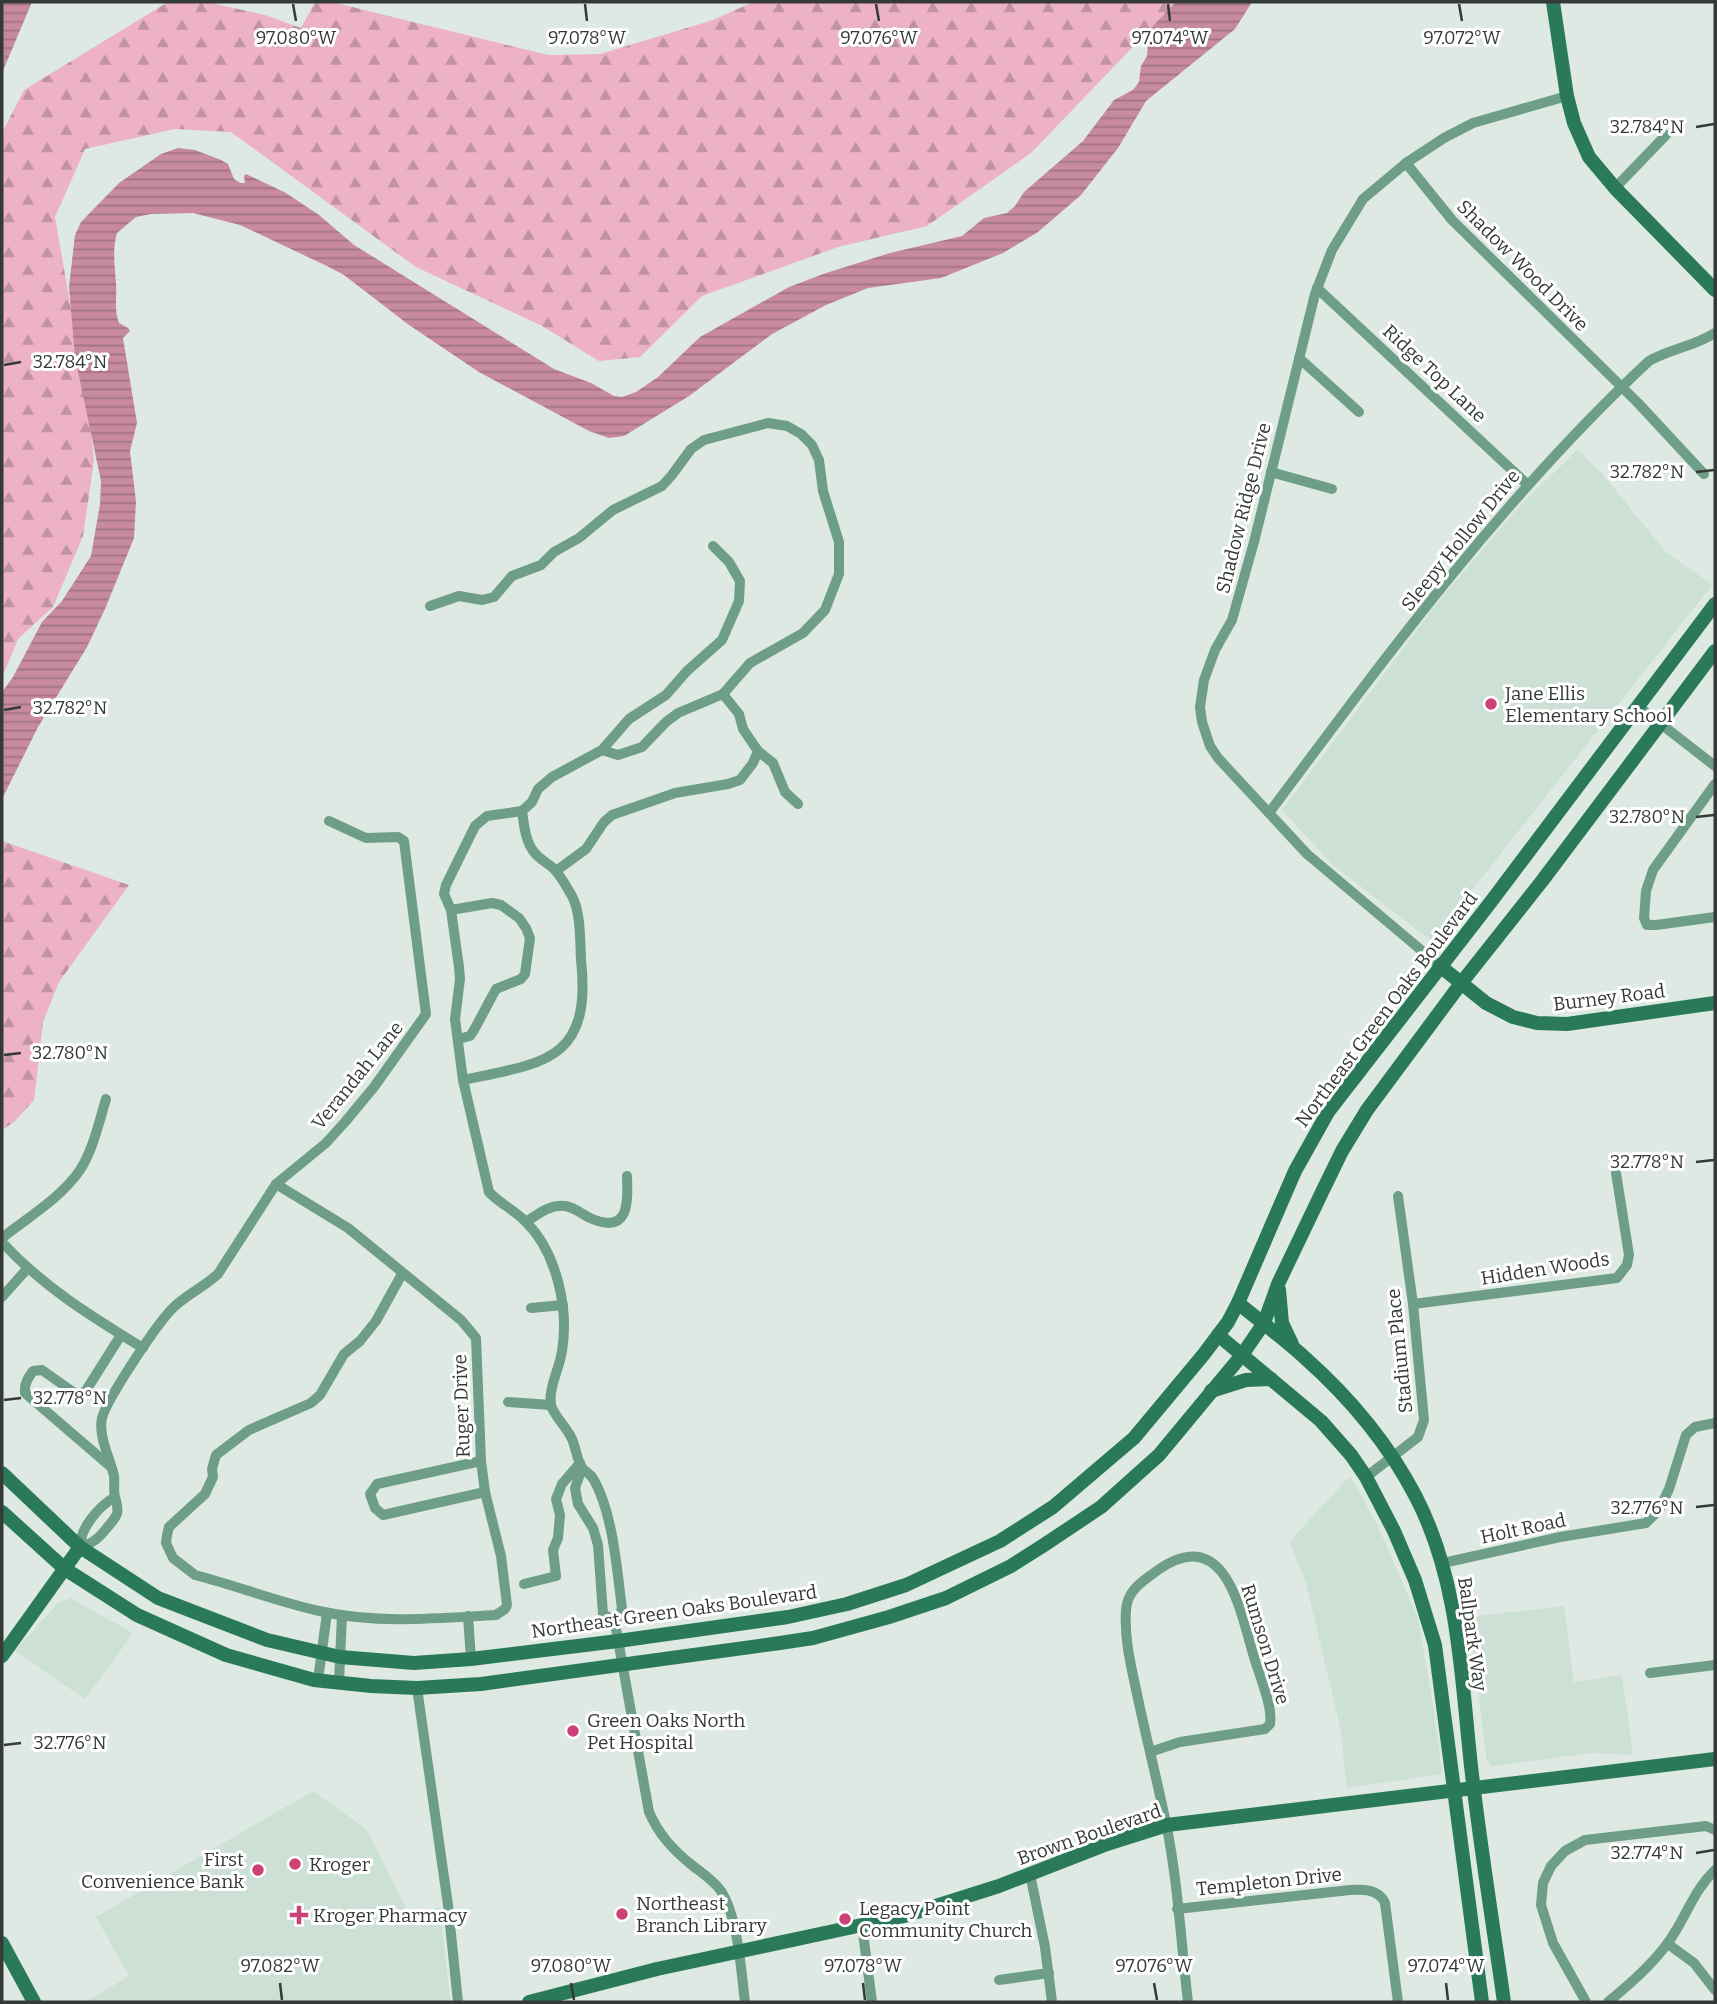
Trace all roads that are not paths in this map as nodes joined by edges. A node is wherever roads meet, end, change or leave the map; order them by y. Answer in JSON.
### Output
{"nodes":[{"id":1,"x":1553,"y":2,"type":"edge"},
{"id":2,"x":1567,"y":96,"type":"junction"},
{"id":3,"x":1667,"y":135,"type":"dead end"},
{"id":4,"x":1406,"y":163,"type":"junction"},
{"id":5,"x":1615,"y":188,"type":"junction"},
{"id":6,"x":1317,"y":288,"type":"junction"},
{"id":7,"x":1715,"y":290,"type":"edge"},
{"id":8,"x":1715,"y":332,"type":"edge"},
{"id":9,"x":1299,"y":358,"type":"junction"},
{"id":10,"x":1621,"y":387,"type":"junction"},
{"id":11,"x":1359,"y":412,"type":"dead end"},
{"id":12,"x":1271,"y":472,"type":"junction"},
{"id":13,"x":1704,"y":474,"type":"dead end"},
{"id":14,"x":1528,"y":485,"type":"junction"},
{"id":15,"x":1332,"y":489,"type":"dead end"},
{"id":16,"x":713,"y":546,"type":"dead end"},
{"id":17,"x":1715,"y":604,"type":"edge"},
{"id":18,"x":430,"y":606,"type":"dead end"},
{"id":19,"x":1715,"y":652,"type":"edge"},
{"id":20,"x":723,"y":694,"type":"junction"},
{"id":21,"x":1639,"y":707,"type":"junction"},
{"id":22,"x":1661,"y":723,"type":"junction"},
{"id":23,"x":602,"y":750,"type":"junction"},
{"id":24,"x":758,"y":751,"type":"junction"},
{"id":25,"x":1715,"y":766,"type":"edge"},
{"id":26,"x":1715,"y":784,"type":"edge"},
{"id":27,"x":798,"y":804,"type":"dead end"},
{"id":28,"x":522,"y":811,"type":"junction"},
{"id":29,"x":1269,"y":813,"type":"junction"},
{"id":30,"x":328,"y":821,"type":"dead end"},
{"id":31,"x":556,"y":871,"type":"junction"},
{"id":32,"x":451,"y":910,"type":"junction"},
{"id":33,"x":1715,"y":917,"type":"edge"},
{"id":34,"x":1440,"y":966,"type":"junction"},
{"id":35,"x":1462,"y":982,"type":"junction"},
{"id":36,"x":1715,"y":1003,"type":"edge"},
{"id":37,"x":458,"y":1040,"type":"junction"},
{"id":38,"x":463,"y":1080,"type":"junction"},
{"id":39,"x":106,"y":1099,"type":"dead end"},
{"id":40,"x":1616,"y":1173,"type":"dead end"},
{"id":41,"x":627,"y":1176,"type":"dead end"},
{"id":42,"x":276,"y":1184,"type":"junction"},
{"id":43,"x":1398,"y":1195,"type":"dead end"},
{"id":44,"x":526,"y":1222,"type":"junction"},
{"id":45,"x":2,"y":1240,"type":"edge"},
{"id":46,"x":27,"y":1269,"type":"junction"},
{"id":47,"x":402,"y":1274,"type":"junction"},
{"id":48,"x":1279,"y":1284,"type":"junction"},
{"id":49,"x":2,"y":1297,"type":"edge"},
{"id":50,"x":1238,"y":1303,"type":"junction"},
{"id":51,"x":1413,"y":1304,"type":"junction"},
{"id":52,"x":563,"y":1306,"type":"junction"},
{"id":53,"x":531,"y":1308,"type":"dead end"},
{"id":54,"x":1264,"y":1323,"type":"junction"},
{"id":55,"x":121,"y":1335,"type":"junction"},
{"id":56,"x":1218,"y":1335,"type":"junction"},
{"id":57,"x":143,"y":1348,"type":"junction"},
{"id":58,"x":1294,"y":1348,"type":"junction"},
{"id":59,"x":1242,"y":1355,"type":"junction"},
{"id":60,"x":1271,"y":1379,"type":"junction"},
{"id":61,"x":1210,"y":1392,"type":"junction"},
{"id":62,"x":508,"y":1402,"type":"dead end"},
{"id":63,"x":551,"y":1405,"type":"junction"},
{"id":64,"x":1715,"y":1423,"type":"edge"},
{"id":65,"x":1392,"y":1458,"type":"junction"},
{"id":66,"x":481,"y":1461,"type":"junction"},
{"id":67,"x":581,"y":1465,"type":"junction"},
{"id":68,"x":111,"y":1467,"type":"junction"},
{"id":69,"x":2,"y":1473,"type":"edge"},
{"id":70,"x":1366,"y":1477,"type":"junction"},
{"id":71,"x":485,"y":1492,"type":"junction"},
{"id":72,"x":115,"y":1497,"type":"junction"},
{"id":73,"x":2,"y":1512,"type":"edge"},
{"id":74,"x":80,"y":1547,"type":"junction"},
{"id":75,"x":1443,"y":1563,"type":"junction"},
{"id":76,"x":65,"y":1569,"type":"junction"},
{"id":77,"x":524,"y":1584,"type":"dead end"},
{"id":78,"x":327,"y":1613,"type":"junction"},
{"id":79,"x":342,"y":1615,"type":"junction"},
{"id":80,"x":468,"y":1616,"type":"junction"},
{"id":81,"x":615,"y":1621,"type":"junction"},
{"id":82,"x":618,"y":1641,"type":"junction"},
{"id":83,"x":321,"y":1652,"type":"junction"},
{"id":84,"x":2,"y":1656,"type":"edge"},
{"id":85,"x":340,"y":1657,"type":"junction"},
{"id":86,"x":471,"y":1659,"type":"junction"},
{"id":87,"x":1715,"y":1665,"type":"edge"},
{"id":88,"x":622,"y":1666,"type":"junction"},
{"id":89,"x":1650,"y":1673,"type":"dead end"},
{"id":90,"x":318,"y":1680,"type":"junction"},
{"id":91,"x":339,"y":1682,"type":"junction"},
{"id":92,"x":417,"y":1688,"type":"junction"},
{"id":93,"x":1150,"y":1752,"type":"junction"},
{"id":94,"x":1715,"y":1759,"type":"edge"},
{"id":95,"x":1474,"y":1789,"type":"junction"},
{"id":96,"x":1455,"y":1791,"type":"junction"},
{"id":97,"x":1167,"y":1825,"type":"junction"},
{"id":98,"x":1715,"y":1830,"type":"edge"},
{"id":99,"x":1715,"y":1870,"type":"edge"},
{"id":100,"x":1030,"y":1874,"type":"junction"},
{"id":101,"x":1177,"y":1909,"type":"junction"},
{"id":102,"x":862,"y":1925,"type":"junction"},
{"id":103,"x":2,"y":1942,"type":"edge"},
{"id":104,"x":1668,"y":1944,"type":"junction"},
{"id":105,"x":739,"y":1952,"type":"junction"},
{"id":106,"x":1049,"y":1973,"type":"junction"},
{"id":107,"x":999,"y":1980,"type":"dead end"},
{"id":108,"x":1715,"y":1990,"type":"edge"},
{"id":109,"x":571,"y":1996,"type":"edge"},
{"id":110,"x":34,"y":2002,"type":"edge"},
{"id":111,"x":458,"y":2002,"type":"edge"},
{"id":112,"x":528,"y":2002,"type":"edge"},
{"id":113,"x":745,"y":2002,"type":"edge"},
{"id":114,"x":872,"y":2002,"type":"edge"},
{"id":115,"x":1052,"y":2002,"type":"edge"},
{"id":116,"x":1188,"y":2002,"type":"edge"},
{"id":117,"x":1398,"y":2002,"type":"edge"},
{"id":118,"x":1482,"y":2002,"type":"edge"},
{"id":119,"x":1504,"y":2002,"type":"edge"},
{"id":120,"x":1586,"y":2002,"type":"edge"},
{"id":121,"x":1608,"y":2002,"type":"edge"}],
"edges":[{"from":1,"to":2,"type":"main road"},
{"from":2,"to":4,"type":"street","name":"Shadow Ridge Drive"},
{"from":2,"to":5,"type":"main road"},
{"from":3,"to":5,"type":"street"},
{"from":4,"to":6,"type":"street","name":"Shadow Ridge Drive"},
{"from":4,"to":10,"type":"street","name":"Shadow Wood Drive"},
{"from":5,"to":7,"type":"main road"},
{"from":6,"to":9,"type":"street","name":"Shadow Ridge Drive"},
{"from":6,"to":14,"type":"street","name":"Ridge Top Lane"},
{"from":8,"to":10,"type":"street","name":"Sleepy Hollow Drive"},
{"from":9,"to":11,"type":"street"},
{"from":9,"to":12,"type":"street","name":"Shadow Ridge Drive"},
{"from":10,"to":13,"type":"street","name":"Shadow Wood Drive"},
{"from":10,"to":14,"type":"street","name":"Sleepy Hollow Drive"},
{"from":12,"to":15,"type":"street"},
{"from":12,"to":29,"type":"street","name":"Shadow Ridge Drive"},
{"from":14,"to":29,"type":"street","name":"Sleepy Hollow Drive"},
{"from":16,"to":23,"type":"street"},
{"from":17,"to":21,"type":"main road","name":"Northeast Green Oaks Boulevard"},
{"from":18,"to":20,"type":"street"},
{"from":19,"to":22,"type":"main road"},
{"from":20,"to":23,"type":"street"},
{"from":20,"to":24,"type":"street"},
{"from":21,"to":22,"type":"street"},
{"from":21,"to":34,"type":"main road","name":"Northeast Green Oaks Boulevard"},
{"from":22,"to":25,"type":"street"},
{"from":22,"to":35,"type":"main road"},
{"from":23,"to":28,"type":"street"},
{"from":24,"to":27,"type":"street"},
{"from":24,"to":31,"type":"street"},
{"from":26,"to":33,"type":"street"},
{"from":28,"to":31,"type":"street"},
{"from":28,"to":32,"type":"street"},
{"from":29,"to":34,"type":"street","name":"Shadow Ridge Drive"},
{"from":30,"to":42,"type":"street","name":"Verandah Lane"},
{"from":31,"to":38,"type":"street"},
{"from":32,"to":37,"type":"street"},
{"from":32,"to":37,"type":"street"},
{"from":34,"to":35,"type":"main road","name":"Burney Road"},
{"from":34,"to":50,"type":"main road","name":"Northeast Green Oaks Boulevard"},
{"from":35,"to":36,"type":"main road","name":"Burney Road"},
{"from":35,"to":48,"type":"main road"},
{"from":37,"to":38,"type":"street"},
{"from":38,"to":44,"type":"street"},
{"from":39,"to":45,"type":"street"},
{"from":40,"to":51,"type":"street","name":"Hidden Woods"},
{"from":41,"to":44,"type":"street"},
{"from":42,"to":47,"type":"street","name":"Ruger Drive"},
{"from":42,"to":57,"type":"street","name":"Verandah Lane"},
{"from":43,"to":51,"type":"street","name":"Stadium Place"},
{"from":44,"to":52,"type":"street"},
{"from":45,"to":46,"type":"street"},
{"from":46,"to":49,"type":"street"},
{"from":46,"to":55,"type":"street"},
{"from":47,"to":66,"type":"street","name":"Ruger Drive"},
{"from":47,"to":78,"type":"street"},
{"from":48,"to":54,"type":"main road"},
{"from":48,"to":58,"type":"main road"},
{"from":50,"to":54,"type":"main road","name":"Ballpark Way"},
{"from":50,"to":56,"type":"main road","name":"Northeast Green Oaks Boulevard"},
{"from":51,"to":65,"type":"street","name":"Stadium Place"},
{"from":52,"to":53,"type":"street"},
{"from":52,"to":63,"type":"street"},
{"from":54,"to":58,"type":"main road","name":"Ballpark Way"},
{"from":54,"to":59,"type":"main road"},
{"from":55,"to":57,"type":"street"},
{"from":55,"to":68,"type":"street"},
{"from":56,"to":59,"type":"main road","name":"Ballpark Way"},
{"from":56,"to":82,"type":"main road","name":"Northeast Green Oaks Boulevard"},
{"from":57,"to":68,"type":"street","name":"Verandah Lane"},
{"from":58,"to":65,"type":"main road","name":"Ballpark Way"},
{"from":59,"to":60,"type":"main road","name":"Ballpark Way"},
{"from":59,"to":61,"type":"main road"},
{"from":60,"to":61,"type":"main road"},
{"from":60,"to":70,"type":"main road","name":"Ballpark Way"},
{"from":61,"to":88,"type":"main road"},
{"from":62,"to":63,"type":"street"},
{"from":63,"to":67,"type":"street"},
{"from":64,"to":75,"type":"street","name":"Holt Road"},
{"from":65,"to":70,"type":"street","name":"Stadium Place"},
{"from":65,"to":75,"type":"main road","name":"Ballpark Way"},
{"from":66,"to":71,"type":"street","name":"Ruger Drive"},
{"from":66,"to":71,"type":"street"},
{"from":67,"to":77,"type":"street"},
{"from":67,"to":81,"type":"street"},
{"from":67,"to":81,"type":"street"},
{"from":68,"to":72,"type":"street","name":"Verandah Lane"},
{"from":69,"to":74,"type":"main road","name":"Northeast Green Oaks Boulevard"},
{"from":70,"to":96,"type":"main road","name":"Ballpark Way"},
{"from":71,"to":80,"type":"street","name":"Ruger Drive"},
{"from":72,"to":74,"type":"street"},
{"from":72,"to":74,"type":"street","name":"Verandah Lane"},
{"from":73,"to":76,"type":"main road"},
{"from":74,"to":76,"type":"main road"},
{"from":74,"to":83,"type":"main road","name":"Northeast Green Oaks Boulevard"},
{"from":75,"to":95,"type":"main road","name":"Ballpark Way"},
{"from":76,"to":84,"type":"main road"},
{"from":76,"to":90,"type":"main road"},
{"from":78,"to":79,"type":"street"},
{"from":78,"to":83,"type":"street"},
{"from":79,"to":80,"type":"street"},
{"from":79,"to":85,"type":"street"},
{"from":80,"to":86,"type":"street"},
{"from":81,"to":82,"type":"street"},
{"from":82,"to":86,"type":"main road","name":"Northeast Green Oaks Boulevard"},
{"from":82,"to":88,"type":"street"},
{"from":83,"to":85,"type":"main road","name":"Northeast Green Oaks Boulevard"},
{"from":83,"to":90,"type":"street"},
{"from":85,"to":86,"type":"main road","name":"Northeast Green Oaks Boulevard"},
{"from":85,"to":91,"type":"street"},
{"from":87,"to":89,"type":"street"},
{"from":88,"to":92,"type":"main road"},
{"from":88,"to":105,"type":"street"},
{"from":90,"to":91,"type":"main road"},
{"from":91,"to":92,"type":"main road"},
{"from":92,"to":111,"type":"street"},
{"from":93,"to":93,"type":"street","name":"Rumson Drive"},
{"from":93,"to":97,"type":"street"},
{"from":94,"to":95,"type":"main road","name":"Brown Boulevard"},
{"from":95,"to":96,"type":"main road","name":"Brown Boulevard"},
{"from":95,"to":119,"type":"main road","name":"Ballpark Way"},
{"from":96,"to":97,"type":"main road","name":"Brown Boulevard"},
{"from":96,"to":118,"type":"main road","name":"Ballpark Way"},
{"from":97,"to":100,"type":"main road","name":"Brown Boulevard"},
{"from":97,"to":101,"type":"street"},
{"from":98,"to":120,"type":"street"},
{"from":99,"to":104,"type":"street"},
{"from":100,"to":102,"type":"main road","name":"Brown Boulevard"},
{"from":100,"to":106,"type":"street"},
{"from":101,"to":116,"type":"street"},
{"from":101,"to":117,"type":"street","name":"Templeton Drive"},
{"from":102,"to":105,"type":"main road","name":"Brown Boulevard"},
{"from":102,"to":114,"type":"street"},
{"from":103,"to":110,"type":"main road"},
{"from":104,"to":108,"type":"street"},
{"from":104,"to":121,"type":"street"},
{"from":105,"to":109,"type":"main road","name":"Brown Boulevard"},
{"from":105,"to":113,"type":"street"},
{"from":106,"to":107,"type":"street"},
{"from":106,"to":115,"type":"street"},
{"from":109,"to":112,"type":"main road","name":"Brown Boulevard"}]}
